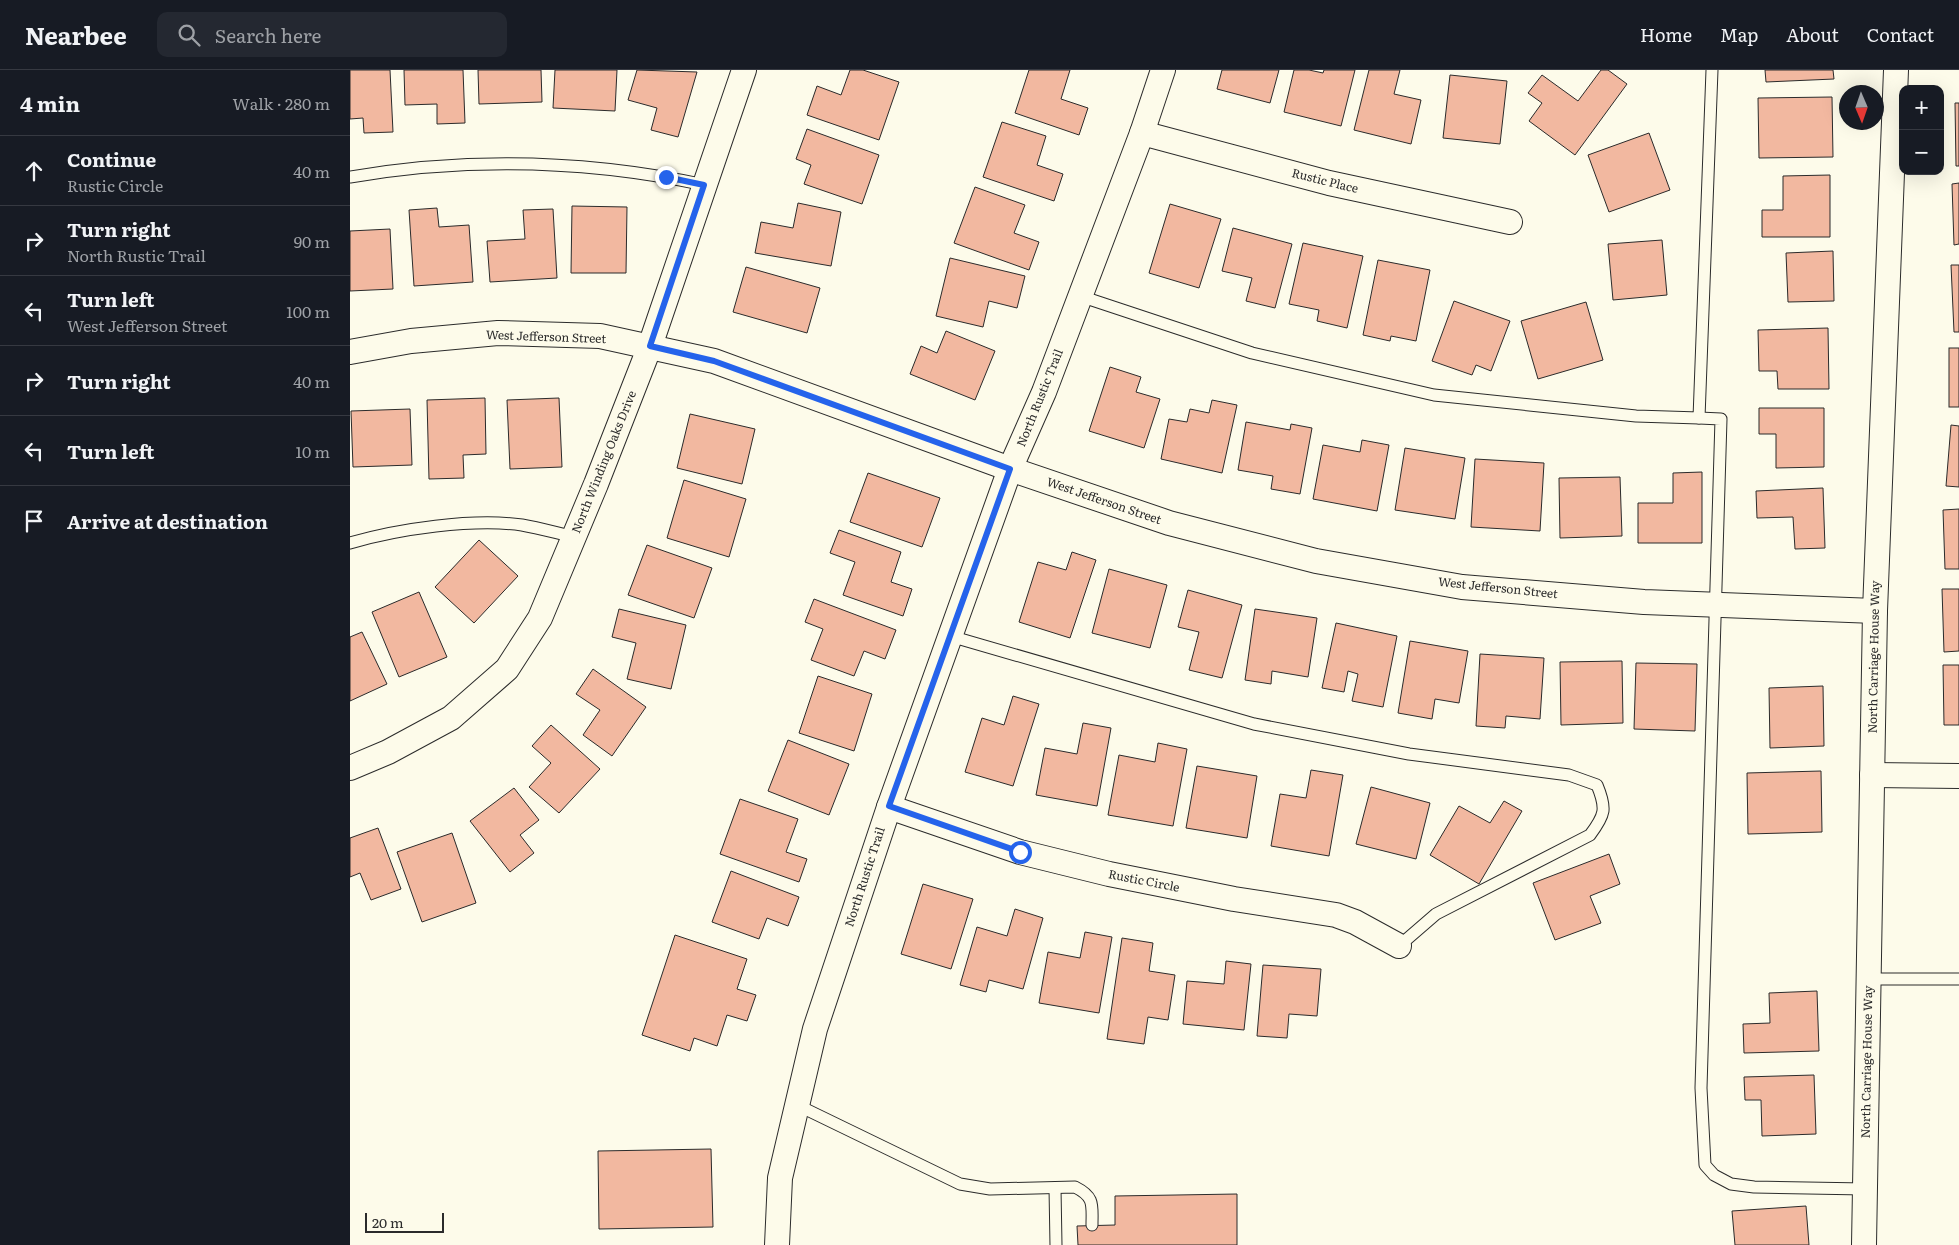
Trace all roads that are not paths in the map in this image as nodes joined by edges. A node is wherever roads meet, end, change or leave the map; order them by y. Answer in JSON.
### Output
{"nodes":[{"id":1,"x":744,"y":70,"type":"edge"},
{"id":2,"x":1162,"y":70,"type":"edge"},
{"id":3,"x":1712,"y":70,"type":"edge"},
{"id":4,"x":1896,"y":70,"type":"edge"},
{"id":5,"x":1142,"y":134,"type":"junction"},
{"id":6,"x":350,"y":177,"type":"edge"},
{"id":7,"x":704,"y":185,"type":"junction"},
{"id":8,"x":1510,"y":222,"type":"dead end"},
{"id":9,"x":1080,"y":296,"type":"junction"},
{"id":10,"x":650,"y":346,"type":"junction"},
{"id":11,"x":350,"y":352,"type":"edge"},
{"id":12,"x":1698,"y":418,"type":"junction"},
{"id":13,"x":1010,"y":469,"type":"junction"},
{"id":14,"x":575,"y":537,"type":"junction"},
{"id":15,"x":350,"y":543,"type":"edge"},
{"id":16,"x":1716,"y":606,"type":"junction"},
{"id":17,"x":1875,"y":611,"type":"junction"},
{"id":18,"x":950,"y":636,"type":"junction"},
{"id":19,"x":350,"y":768,"type":"edge"},
{"id":20,"x":1872,"y":775,"type":"junction"},
{"id":21,"x":1959,"y":776,"type":"edge"},
{"id":22,"x":889,"y":806,"type":"junction"},
{"id":23,"x":1400,"y":946,"type":"joint"},
{"id":24,"x":1959,"y":979,"type":"edge"},
{"id":25,"x":1868,"y":980,"type":"junction"},
{"id":26,"x":796,"y":1105,"type":"junction"},
{"id":27,"x":1055,"y":1188,"type":"junction"},
{"id":28,"x":1865,"y":1189,"type":"junction"},
{"id":29,"x":1092,"y":1225,"type":"dead end"},
{"id":30,"x":777,"y":1245,"type":"edge"},
{"id":31,"x":1056,"y":1245,"type":"edge"},
{"id":32,"x":1864,"y":1245,"type":"edge"}],
"edges":[{"from":1,"to":7,"type":"street","name":"North Winding Oaks Drive"},
{"from":2,"to":5,"type":"street","name":"North Rustic Trail"},
{"from":3,"to":12,"type":"lane"},
{"from":4,"to":17,"type":"street","name":"North Carriage House Way"},
{"from":5,"to":8,"type":"street","name":"Rustic Place"},
{"from":5,"to":9,"type":"street","name":"North Rustic Trail"},
{"from":6,"to":7,"type":"lane"},
{"from":7,"to":10,"type":"street","name":"North Winding Oaks Drive"},
{"from":9,"to":12,"type":"lane"},
{"from":9,"to":13,"type":"street","name":"North Rustic Trail"},
{"from":10,"to":11,"type":"street","name":"West Jefferson Street"},
{"from":10,"to":13,"type":"street","name":"West Jefferson Street"},
{"from":10,"to":14,"type":"street","name":"North Winding Oaks Drive"},
{"from":12,"to":16,"type":"lane"},
{"from":13,"to":16,"type":"street","name":"West Jefferson Street"},
{"from":13,"to":18,"type":"street","name":"North Rustic Trail"},
{"from":14,"to":15,"type":"lane"},
{"from":14,"to":19,"type":"street","name":"North Winding Oaks Drive"},
{"from":16,"to":17,"type":"street","name":"West Jefferson Street"},
{"from":16,"to":28,"type":"lane"},
{"from":17,"to":20,"type":"street","name":"North Carriage House Way"},
{"from":18,"to":22,"type":"street","name":"North Rustic Trail"},
{"from":18,"to":23,"type":"lane"},
{"from":20,"to":21,"type":"street"},
{"from":20,"to":25,"type":"street","name":"North Carriage House Way"},
{"from":22,"to":23,"type":"street","name":"Rustic Circle"},
{"from":22,"to":26,"type":"street","name":"North Rustic Trail"},
{"from":24,"to":25,"type":"lane"},
{"from":25,"to":28,"type":"street","name":"North Carriage House Way"},
{"from":26,"to":27,"type":"lane"},
{"from":26,"to":30,"type":"street","name":"North Rustic Trail"},
{"from":27,"to":29,"type":"lane"},
{"from":27,"to":31,"type":"lane"},
{"from":28,"to":32,"type":"street","name":"North Carriage House Way"}]}
